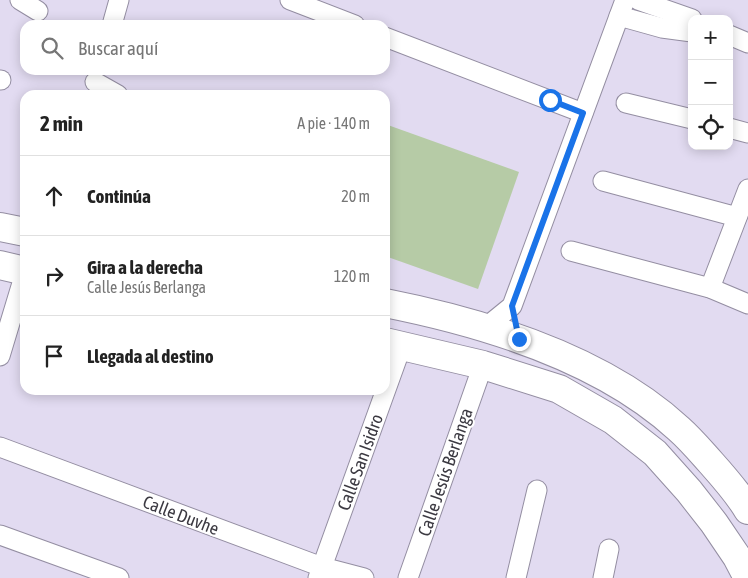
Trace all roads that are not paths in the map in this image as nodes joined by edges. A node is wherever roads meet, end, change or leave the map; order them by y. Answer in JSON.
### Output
{"nodes":[{"id":1,"x":20,"y":0,"type":"edge"},
{"id":2,"x":119,"y":0,"type":"edge"},
{"id":3,"x":290,"y":0,"type":"edge"},
{"id":4,"x":638,"y":0,"type":"edge"},
{"id":5,"x":622,"y":8,"type":"edge"},
{"id":6,"x":38,"y":11,"type":"dead end"},
{"id":7,"x":688,"y":18,"type":"edge"},
{"id":8,"x":113,"y":20,"type":"edge"},
{"id":9,"x":342,"y":20,"type":"edge"},
{"id":10,"x":688,"y":31,"type":"edge"},
{"id":11,"x":390,"y":39,"type":"edge"},
{"id":12,"x":95,"y":82,"type":"edge"},
{"id":13,"x":109,"y":90,"type":"edge"},
{"id":14,"x":626,"y":103,"type":"dead end"},
{"id":15,"x":583,"y":113,"type":"junction"},
{"id":16,"x":688,"y":118,"type":"edge"},
{"id":17,"x":733,"y":129,"type":"edge"},
{"id":18,"x":748,"y":133,"type":"edge"},
{"id":19,"x":603,"y":182,"type":"dead end"},
{"id":20,"x":748,"y":189,"type":"edge"},
{"id":21,"x":737,"y":217,"type":"junction"},
{"id":22,"x":0,"y":226,"type":"edge"},
{"id":23,"x":20,"y":231,"type":"edge"},
{"id":24,"x":571,"y":251,"type":"dead end"},
{"id":25,"x":0,"y":265,"type":"edge"},
{"id":26,"x":20,"y":271,"type":"edge"},
{"id":27,"x":710,"y":288,"type":"junction"},
{"id":28,"x":20,"y":289,"type":"edge"},
{"id":29,"x":390,"y":304,"type":"edge"},
{"id":30,"x":748,"y":304,"type":"edge"},
{"id":31,"x":512,"y":306,"type":"junction"},
{"id":32,"x":485,"y":328,"type":"junction"},
{"id":33,"x":519,"y":339,"type":"junction"},
{"id":34,"x":393,"y":344,"type":"edge"},
{"id":35,"x":0,"y":356,"type":"edge"},
{"id":36,"x":482,"y":365,"type":"junction"},
{"id":37,"x":377,"y":395,"type":"edge"},
{"id":38,"x":0,"y":447,"type":"edge"},
{"id":39,"x":537,"y":490,"type":"dead end"},
{"id":40,"x":748,"y":510,"type":"edge"},
{"id":41,"x":0,"y":535,"type":"edge"},
{"id":42,"x":609,"y":549,"type":"dead end"},
{"id":43,"x":320,"y":573,"type":"edge"},
{"id":44,"x":118,"y":578,"type":"edge"},
{"id":45,"x":364,"y":578,"type":"edge"},
{"id":46,"x":408,"y":578,"type":"edge"},
{"id":47,"x":516,"y":578,"type":"edge"},
{"id":48,"x":603,"y":578,"type":"edge"},
{"id":49,"x":748,"y":578,"type":"edge"}],
"edges":[{"from":1,"to":6,"type":"street"},
{"from":2,"to":8,"type":"street"},
{"from":3,"to":9,"type":"street"},
{"from":4,"to":7,"type":"street"},
{"from":5,"to":10,"type":"street"},
{"from":5,"to":15,"type":"street"},
{"from":11,"to":15,"type":"street"},
{"from":12,"to":13,"type":"street"},
{"from":14,"to":16,"type":"street"},
{"from":15,"to":31,"type":"street"},
{"from":17,"to":18,"type":"street"},
{"from":19,"to":21,"type":"street"},
{"from":20,"to":21,"type":"street"},
{"from":21,"to":27,"type":"street"},
{"from":22,"to":23,"type":"highway"},
{"from":24,"to":27,"type":"street"},
{"from":25,"to":26,"type":"highway"},
{"from":27,"to":30,"type":"street"},
{"from":28,"to":35,"type":"street"},
{"from":29,"to":32,"type":"highway"},
{"from":31,"to":32,"type":"street"},
{"from":31,"to":33,"type":"street"},
{"from":32,"to":33,"type":"highway"},
{"from":33,"to":40,"type":"highway"},
{"from":34,"to":36,"type":"highway"},
{"from":36,"to":46,"type":"street","name":"Calle Jesús Berlanga"},
{"from":36,"to":49,"type":"highway"},
{"from":37,"to":43,"type":"street","name":"Calle San Isidro"},
{"from":38,"to":43,"type":"street","name":"Calle Duvhe"},
{"from":39,"to":47,"type":"street"},
{"from":41,"to":44,"type":"street"},
{"from":42,"to":48,"type":"street"},
{"from":43,"to":45,"type":"street","name":"Calle Duvhe"}]}
